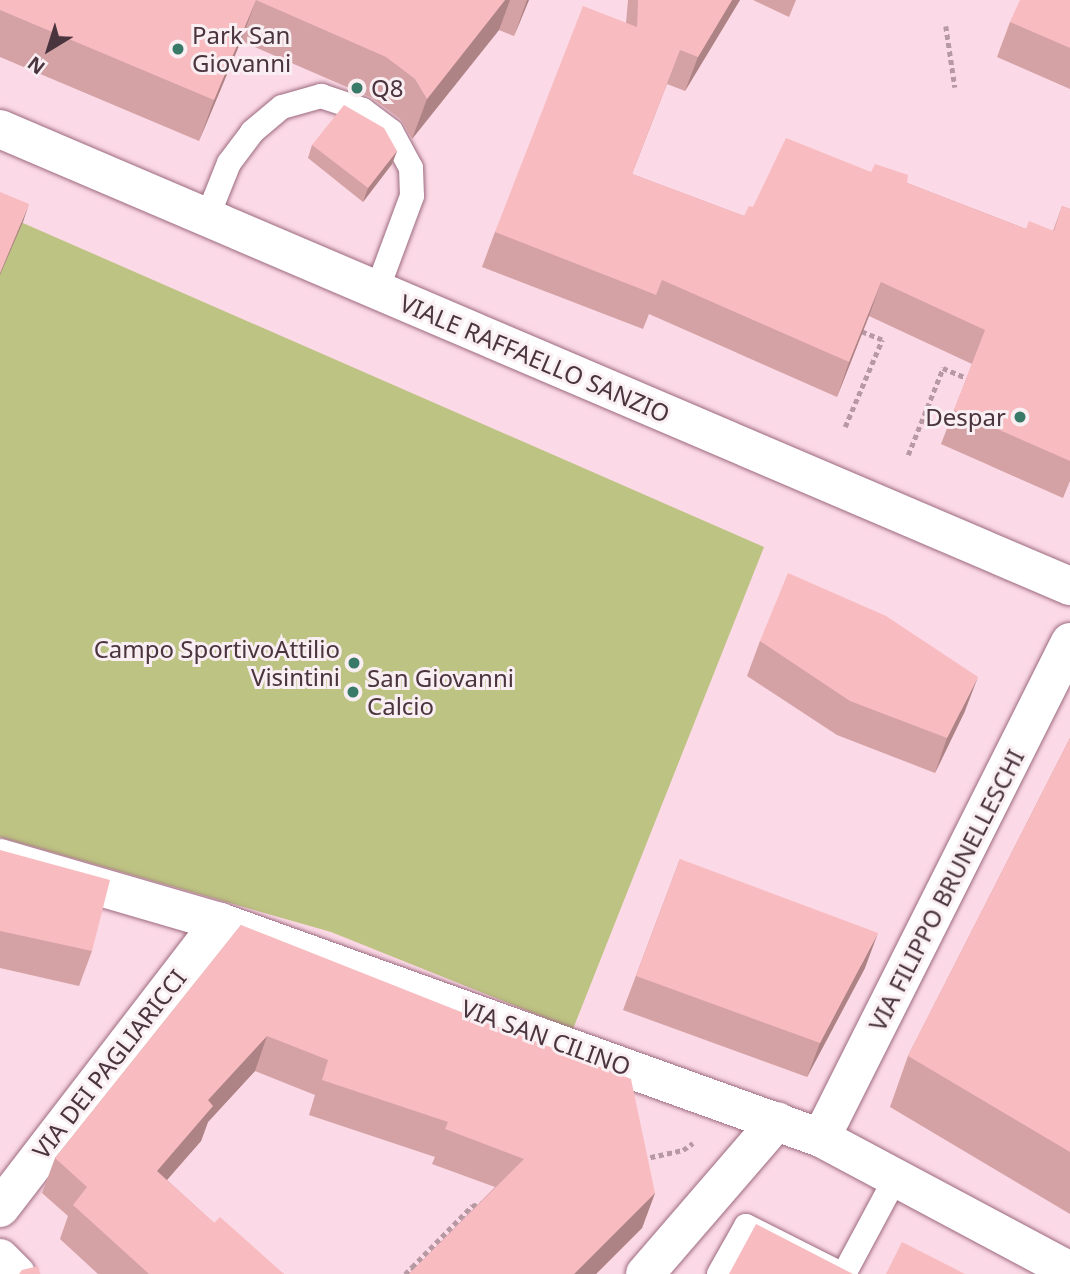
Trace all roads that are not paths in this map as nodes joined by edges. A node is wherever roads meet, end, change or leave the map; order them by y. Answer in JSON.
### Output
{"nodes":[{"id":1,"x":0,"y":130,"type":"edge"},
{"id":2,"x":207,"y":218,"type":"junction"},
{"id":3,"x":377,"y":290,"type":"junction"},
{"id":4,"x":1070,"y":586,"type":"edge"},
{"id":5,"x":1070,"y":642,"type":"edge"},
{"id":6,"x":0,"y":858,"type":"edge"},
{"id":7,"x":220,"y":922,"type":"junction"},
{"id":8,"x":777,"y":1121,"type":"junction"},
{"id":9,"x":821,"y":1138,"type":"junction"},
{"id":10,"x":895,"y":1179,"type":"junction"},
{"id":11,"x":0,"y":1208,"type":"edge"},
{"id":12,"x":0,"y":1258,"type":"edge"},
{"id":13,"x":1070,"y":1271,"type":"edge"},
{"id":14,"x":16,"y":1274,"type":"edge"},
{"id":15,"x":645,"y":1274,"type":"edge"},
{"id":16,"x":719,"y":1274,"type":"edge"},
{"id":17,"x":842,"y":1274,"type":"edge"}],
"edges":[{"from":1,"to":2,"type":"street","name":"VIALE RAFFAELLO SANZIO"},
{"from":2,"to":3,"type":"street","name":"VIALE RAFFAELLO SANZIO"},
{"from":2,"to":3,"type":"lane"},
{"from":3,"to":4,"type":"street","name":"VIALE RAFFAELLO SANZIO"},
{"from":5,"to":9,"type":"street","name":"VIA FILIPPO BRUNELLESCHI"},
{"from":6,"to":7,"type":"street","name":"VIA SAN CILINO"},
{"from":7,"to":8,"type":"street","name":"VIA SAN CILINO"},
{"from":7,"to":11,"type":"street","name":"VIA DEI PAGLIARICCI"},
{"from":8,"to":9,"type":"street","name":"VIA SAN CILINO"},
{"from":8,"to":15,"type":"street"},
{"from":9,"to":10,"type":"street","name":"VIA SAN CILINO"},
{"from":10,"to":13,"type":"street","name":"VIA SAN CILINO"},
{"from":10,"to":17,"type":"lane"},
{"from":12,"to":14,"type":"street"},
{"from":16,"to":17,"type":"lane"}]}
